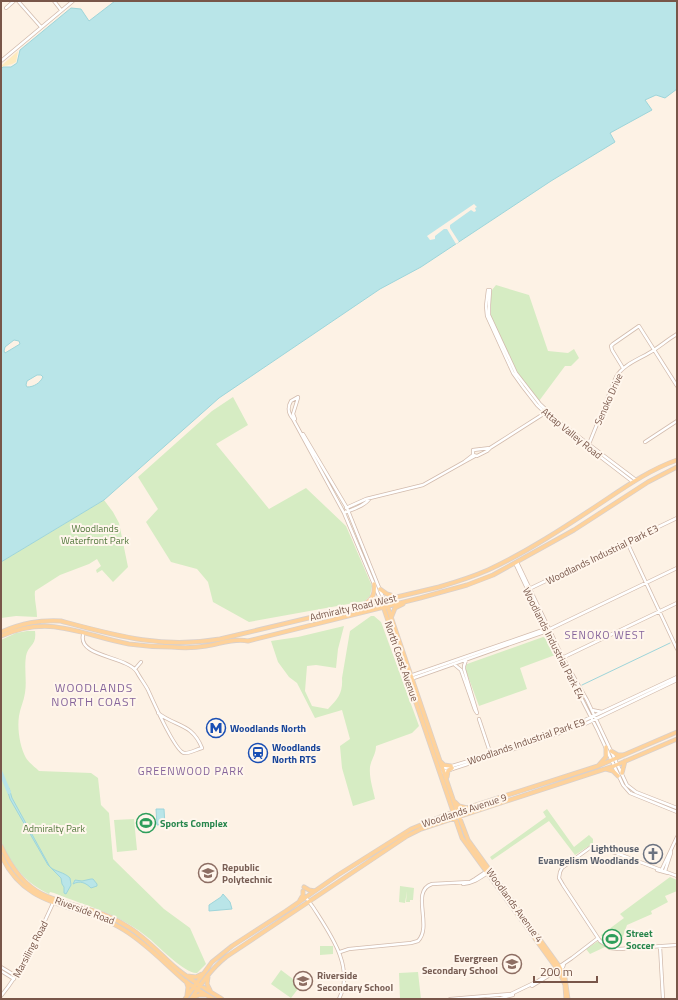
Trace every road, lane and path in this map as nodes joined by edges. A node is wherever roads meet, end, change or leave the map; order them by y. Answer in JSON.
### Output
{"nodes":[{"id":1,"x":14,"y":1,"type":"edge"},
{"id":2,"x":18,"y":1,"type":"edge"},
{"id":3,"x":54,"y":1,"type":"edge"},
{"id":4,"x":73,"y":1,"type":"edge"},
{"id":5,"x":6,"y":8,"type":"dead end"},
{"id":6,"x":61,"y":10,"type":"junction"},
{"id":7,"x":41,"y":27,"type":"junction"},
{"id":8,"x":1,"y":61,"type":"edge"},
{"id":9,"x":489,"y":290,"type":"dead end"},
{"id":10,"x":677,"y":334,"type":"edge"},
{"id":11,"x":654,"y":349,"type":"junction"},
{"id":12,"x":623,"y":368,"type":"junction"},
{"id":13,"x":677,"y":386,"type":"edge"},
{"id":14,"x":546,"y":412,"type":"junction"},
{"id":15,"x":538,"y":417,"type":"junction"},
{"id":16,"x":549,"y":417,"type":"junction"},
{"id":17,"x":677,"y":421,"type":"edge"},
{"id":18,"x":645,"y":442,"type":"dead end"},
{"id":19,"x":588,"y":445,"type":"junction"},
{"id":20,"x":490,"y":448,"type":"junction"},
{"id":21,"x":474,"y":456,"type":"junction"},
{"id":22,"x":677,"y":460,"type":"edge"},
{"id":23,"x":677,"y":467,"type":"edge"},
{"id":24,"x":635,"y":481,"type":"junction"},
{"id":25,"x":370,"y":498,"type":"junction"},
{"id":26,"x":360,"y":502,"type":"junction"},
{"id":27,"x":361,"y":505,"type":"junction"},
{"id":28,"x":347,"y":510,"type":"junction"},
{"id":29,"x":343,"y":511,"type":"junction"},
{"id":30,"x":677,"y":518,"type":"edge"},
{"id":31,"x":549,"y":536,"type":"junction"},
{"id":32,"x":553,"y":541,"type":"junction"},
{"id":33,"x":626,"y":542,"type":"junction"},
{"id":34,"x":536,"y":544,"type":"junction"},
{"id":35,"x":540,"y":549,"type":"junction"},
{"id":36,"x":516,"y":563,"type":"junction"},
{"id":37,"x":677,"y":568,"type":"edge"},
{"id":38,"x":646,"y":583,"type":"junction"},
{"id":39,"x":374,"y":584,"type":"junction"},
{"id":40,"x":380,"y":589,"type":"junction"},
{"id":41,"x":528,"y":590,"type":"junction"},
{"id":42,"x":399,"y":597,"type":"junction"},
{"id":43,"x":383,"y":601,"type":"junction"},
{"id":44,"x":408,"y":601,"type":"junction"},
{"id":45,"x":677,"y":603,"type":"edge"},
{"id":46,"x":365,"y":605,"type":"junction"},
{"id":47,"x":385,"y":607,"type":"junction"},
{"id":48,"x":370,"y":610,"type":"junction"},
{"id":49,"x":660,"y":611,"type":"junction"},
{"id":50,"x":386,"y":616,"type":"junction"},
{"id":51,"x":391,"y":618,"type":"junction"},
{"id":52,"x":295,"y":621,"type":"junction"},
{"id":53,"x":277,"y":625,"type":"junction"},
{"id":54,"x":88,"y":628,"type":"junction"},
{"id":55,"x":298,"y":628,"type":"junction"},
{"id":56,"x":80,"y":629,"type":"junction"},
{"id":57,"x":548,"y":630,"type":"junction"},
{"id":58,"x":287,"y":631,"type":"junction"},
{"id":59,"x":1,"y":632,"type":"edge"},
{"id":60,"x":84,"y":634,"type":"junction"},
{"id":61,"x":1,"y":636,"type":"edge"},
{"id":62,"x":677,"y":649,"type":"edge"},
{"id":63,"x":562,"y":658,"type":"junction"},
{"id":64,"x":467,"y":660,"type":"junction"},
{"id":65,"x":141,"y":662,"type":"dead end"},
{"id":66,"x":454,"y":664,"type":"junction"},
{"id":67,"x":135,"y":669,"type":"junction"},
{"id":68,"x":410,"y":678,"type":"junction"},
{"id":69,"x":677,"y":678,"type":"edge"},
{"id":70,"x":587,"y":709,"type":"junction"},
{"id":71,"x":591,"y":709,"type":"junction"},
{"id":72,"x":603,"y":712,"type":"junction"},
{"id":73,"x":158,"y":713,"type":"junction"},
{"id":74,"x":607,"y":714,"type":"junction"},
{"id":75,"x":594,"y":718,"type":"junction"},
{"id":76,"x":479,"y":719,"type":"dead end"},
{"id":77,"x":584,"y":723,"type":"junction"},
{"id":78,"x":599,"y":726,"type":"junction"},
{"id":79,"x":597,"y":729,"type":"junction"},
{"id":80,"x":561,"y":731,"type":"junction"},
{"id":81,"x":677,"y":732,"type":"edge"},
{"id":82,"x":677,"y":739,"type":"edge"},
{"id":83,"x":606,"y":747,"type":"junction"},
{"id":84,"x":612,"y":751,"type":"junction"},
{"id":85,"x":491,"y":754,"type":"junction"},
{"id":86,"x":625,"y":755,"type":"junction"},
{"id":87,"x":625,"y":760,"type":"junction"},
{"id":88,"x":440,"y":761,"type":"junction"},
{"id":89,"x":614,"y":763,"type":"junction"},
{"id":90,"x":452,"y":767,"type":"junction"},
{"id":91,"x":600,"y":768,"type":"junction"},
{"id":92,"x":442,"y":771,"type":"junction"},
{"id":93,"x":620,"y":775,"type":"junction"},
{"id":94,"x":446,"y":778,"type":"junction"},
{"id":95,"x":452,"y":801,"type":"junction"},
{"id":96,"x":470,"y":807,"type":"junction"},
{"id":97,"x":677,"y":808,"type":"edge"},
{"id":98,"x":470,"y":812,"type":"junction"},
{"id":99,"x":677,"y":812,"type":"edge"},
{"id":100,"x":456,"y":814,"type":"junction"},
{"id":101,"x":445,"y":815,"type":"junction"},
{"id":102,"x":443,"y":821,"type":"junction"},
{"id":103,"x":460,"y":825,"type":"junction"},
{"id":104,"x":677,"y":837,"type":"edge"},
{"id":105,"x":1,"y":846,"type":"edge"},
{"id":106,"x":671,"y":850,"type":"junction"},
{"id":107,"x":1,"y":855,"type":"edge"},
{"id":108,"x":366,"y":857,"type":"junction"},
{"id":109,"x":371,"y":861,"type":"junction"},
{"id":110,"x":662,"y":870,"type":"junction"},
{"id":111,"x":488,"y":871,"type":"junction"},
{"id":112,"x":666,"y":872,"type":"junction"},
{"id":113,"x":340,"y":874,"type":"junction"},
{"id":114,"x":677,"y":876,"type":"edge"},
{"id":115,"x":344,"y":879,"type":"junction"},
{"id":116,"x":315,"y":891,"type":"junction"},
{"id":117,"x":307,"y":896,"type":"junction"},
{"id":118,"x":54,"y":901,"type":"junction"},
{"id":119,"x":310,"y":901,"type":"junction"},
{"id":120,"x":293,"y":906,"type":"junction"},
{"id":121,"x":598,"y":938,"type":"junction"},
{"id":122,"x":677,"y":945,"type":"edge"},
{"id":123,"x":660,"y":946,"type":"junction"},
{"id":124,"x":340,"y":952,"type":"junction"},
{"id":125,"x":1,"y":967,"type":"edge"},
{"id":126,"x":559,"y":968,"type":"junction"},
{"id":127,"x":1,"y":970,"type":"edge"},
{"id":128,"x":203,"y":973,"type":"junction"},
{"id":129,"x":208,"y":974,"type":"junction"},
{"id":130,"x":186,"y":976,"type":"junction"},
{"id":131,"x":15,"y":978,"type":"junction"},
{"id":132,"x":186,"y":981,"type":"junction"},
{"id":133,"x":197,"y":986,"type":"junction"},
{"id":134,"x":210,"y":994,"type":"junction"},
{"id":135,"x":1,"y":996,"type":"edge"},
{"id":136,"x":188,"y":998,"type":"edge"},
{"id":137,"x":213,"y":999,"type":"edge"},
{"id":138,"x":222,"y":999,"type":"edge"},
{"id":139,"x":339,"y":999,"type":"edge"},
{"id":140,"x":450,"y":999,"type":"edge"},
{"id":141,"x":487,"y":999,"type":"edge"},
{"id":142,"x":567,"y":999,"type":"edge"},
{"id":143,"x":663,"y":999,"type":"edge"}],
"edges":[{"from":1,"to":5,"type":"street"},
{"from":2,"to":7,"type":"street"},
{"from":3,"to":6,"type":"street"},
{"from":4,"to":6,"type":"street"},
{"from":6,"to":7,"type":"street"},
{"from":7,"to":8,"type":"street"},
{"from":9,"to":14,"type":"street","name":"Attap Valley Road"},
{"from":10,"to":11,"type":"street","name":"Senoko Drive"},
{"from":11,"to":12,"type":"street","name":"Senoko Drive"},
{"from":11,"to":12,"type":"street"},
{"from":11,"to":13,"type":"street"},
{"from":12,"to":19,"type":"street","name":"Senoko Drive"},
{"from":14,"to":15,"type":"street"},
{"from":14,"to":16,"type":"street","name":"Attap Valley Road"},
{"from":14,"to":19,"type":"street","name":"Attap Valley Road"},
{"from":15,"to":16,"type":"street"},
{"from":15,"to":20,"type":"street"},
{"from":16,"to":19,"type":"street","name":"Attap Valley Road"},
{"from":17,"to":18,"type":"street"},
{"from":19,"to":24,"type":"street","name":"Attap Valley Road"},
{"from":20,"to":21,"type":"street"},
{"from":20,"to":21,"type":"street"},
{"from":21,"to":25,"type":"street"},
{"from":22,"to":24,"type":"main road","name":"Admiralty Road West"},
{"from":23,"to":32,"type":"main road","name":"Admiralty Road West"},
{"from":24,"to":31,"type":"main road","name":"Admiralty Road West"},
{"from":25,"to":26,"type":"street"},
{"from":25,"to":27,"type":"street"},
{"from":26,"to":27,"type":"street"},
{"from":26,"to":28,"type":"street"},
{"from":27,"to":28,"type":"street"},
{"from":28,"to":29,"type":"street"},
{"from":28,"to":29,"type":"street","name":"North Coast Avenue"},
{"from":28,"to":40,"type":"street","name":"North Coast Avenue"},
{"from":29,"to":39,"type":"street","name":"North Coast Avenue"},
{"from":30,"to":33,"type":"street","name":"Woodlands Industrial Park E3"},
{"from":31,"to":32,"type":"main road"},
{"from":31,"to":34,"type":"main road","name":"Admiralty Road West"},
{"from":32,"to":35,"type":"main road","name":"Admiralty Road West"},
{"from":33,"to":38,"type":"street"},
{"from":33,"to":41,"type":"street","name":"Woodlands Industrial Park E3"},
{"from":34,"to":35,"type":"main road"},
{"from":34,"to":42,"type":"main road","name":"Admiralty Road West"},
{"from":35,"to":36,"type":"main road","name":"Admiralty Road West"},
{"from":36,"to":41,"type":"street","name":"Woodlands Industrial Park E4"},
{"from":36,"to":44,"type":"main road","name":"Admiralty Road West"},
{"from":37,"to":38,"type":"street"},
{"from":38,"to":49,"type":"street"},
{"from":38,"to":57,"type":"street"},
{"from":39,"to":43,"type":"street","name":"North Coast Avenue"},
{"from":39,"to":46,"type":"main road"},
{"from":40,"to":42,"type":"main road"},
{"from":40,"to":43,"type":"street","name":"North Coast Avenue"},
{"from":41,"to":57,"type":"street","name":"Woodlands Industrial Park E4"},
{"from":42,"to":43,"type":"main road","name":"Admiralty Road West"},
{"from":43,"to":46,"type":"main road","name":"Admiralty Road West"},
{"from":43,"to":47,"type":"main road","name":"North Coast Avenue"},
{"from":44,"to":47,"type":"main road","name":"Admiralty Road West"},
{"from":44,"to":51,"type":"main road"},
{"from":45,"to":49,"type":"street"},
{"from":46,"to":52,"type":"main road","name":"Admiralty Road West"},
{"from":47,"to":48,"type":"main road","name":"Admiralty Road West"},
{"from":47,"to":50,"type":"main road","name":"North Coast Avenue"},
{"from":47,"to":51,"type":"main road","name":"North Coast Avenue"},
{"from":48,"to":50,"type":"main road"},
{"from":48,"to":55,"type":"main road","name":"Admiralty Road West"},
{"from":49,"to":62,"type":"street"},
{"from":49,"to":63,"type":"street"},
{"from":50,"to":68,"type":"main road","name":"North Coast Avenue"},
{"from":51,"to":68,"type":"main road","name":"North Coast Avenue"},
{"from":52,"to":53,"type":"main road","name":"Admiralty Road West"},
{"from":52,"to":55,"type":"main road"},
{"from":53,"to":54,"type":"main road","name":"Admiralty Road West"},
{"from":53,"to":58,"type":"main road"},
{"from":54,"to":56,"type":"main road","name":"Admiralty Road West"},
{"from":54,"to":60,"type":"main road"},
{"from":55,"to":58,"type":"main road","name":"Admiralty Road West"},
{"from":56,"to":59,"type":"main road","name":"Admiralty Road West"},
{"from":56,"to":60,"type":"main road"},
{"from":56,"to":61,"type":"main road","name":"Admiralty Road West"},
{"from":57,"to":63,"type":"street","name":"Woodlands Industrial Park E4"},
{"from":57,"to":64,"type":"street"},
{"from":57,"to":68,"type":"street"},
{"from":58,"to":60,"type":"main road","name":"Admiralty Road West"},
{"from":60,"to":67,"type":"street"},
{"from":63,"to":70,"type":"street","name":"Woodlands Industrial Park E4"},
{"from":63,"to":71,"type":"street","name":"Woodlands Industrial Park E4"},
{"from":64,"to":66,"type":"street"},
{"from":64,"to":66,"type":"street"},
{"from":65,"to":67,"type":"street"},
{"from":66,"to":68,"type":"street"},
{"from":67,"to":73,"type":"street"},
{"from":68,"to":88,"type":"main road","name":"North Coast Avenue"},
{"from":68,"to":92,"type":"main road","name":"North Coast Avenue"},
{"from":69,"to":72,"type":"street","name":"Woodlands Industrial Park E9"},
{"from":69,"to":74,"type":"street","name":"Woodlands Industrial Park E9"},
{"from":70,"to":75,"type":"street","name":"Woodlands Industrial Park E4"},
{"from":70,"to":77,"type":"street"},
{"from":71,"to":72,"type":"street"},
{"from":71,"to":75,"type":"street","name":"Woodlands Industrial Park E4"},
{"from":72,"to":75,"type":"street","name":"Woodlands Industrial Park E9"},
{"from":73,"to":73,"type":"street"},
{"from":74,"to":75,"type":"street","name":"Woodlands Industrial Park E9"},
{"from":74,"to":78,"type":"street"},
{"from":75,"to":77,"type":"street","name":"Woodlands Industrial Park E9"},
{"from":75,"to":78,"type":"street","name":"Woodlands Industrial Park E4"},
{"from":75,"to":79,"type":"street","name":"Woodlands Industrial Park E4"},
{"from":76,"to":85,"type":"street"},
{"from":77,"to":79,"type":"street"},
{"from":77,"to":80,"type":"street","name":"Woodlands Industrial Park E9"},
{"from":78,"to":84,"type":"street","name":"Woodlands Industrial Park E4"},
{"from":79,"to":83,"type":"street","name":"Woodlands Industrial Park E4"},
{"from":80,"to":85,"type":"street","name":"Woodlands Industrial Park E9"},
{"from":80,"to":90,"type":"street","name":"Woodlands Industrial Park E9"},
{"from":81,"to":86,"type":"main road","name":"Woodlands Avenue 9"},
{"from":82,"to":87,"type":"main road","name":"Woodlands Avenue 9"},
{"from":83,"to":89,"type":"street","name":"Woodlands Industrial Park E4"},
{"from":83,"to":91,"type":"main road"},
{"from":84,"to":86,"type":"main road"},
{"from":84,"to":89,"type":"street","name":"Woodlands Industrial Park E4"},
{"from":85,"to":90,"type":"street","name":"Woodlands Industrial Park E9"},
{"from":86,"to":89,"type":"main road","name":"Woodlands Avenue 9"},
{"from":87,"to":89,"type":"main road","name":"Woodlands Avenue 9"},
{"from":87,"to":93,"type":"main road"},
{"from":88,"to":90,"type":"main road"},
{"from":88,"to":92,"type":"main road","name":"North Coast Avenue"},
{"from":89,"to":91,"type":"main road","name":"Woodlands Avenue 9"},
{"from":89,"to":93,"type":"street"},
{"from":90,"to":92,"type":"street","name":"Woodlands Industrial Park E9"},
{"from":90,"to":94,"type":"main road"},
{"from":91,"to":93,"type":"main road"},
{"from":91,"to":96,"type":"main road","name":"Woodlands Avenue 9"},
{"from":91,"to":98,"type":"main road","name":"Woodlands Avenue 9"},
{"from":92,"to":94,"type":"main road","name":"North Coast Avenue"},
{"from":92,"to":95,"type":"main road","name":"North Coast Avenue"},
{"from":93,"to":97,"type":"street"},
{"from":93,"to":99,"type":"street"},
{"from":94,"to":95,"type":"main road","name":"North Coast Avenue"},
{"from":95,"to":96,"type":"main road"},
{"from":95,"to":100,"type":"main road","name":"North Coast Avenue"},
{"from":95,"to":101,"type":"main road"},
{"from":96,"to":100,"type":"main road","name":"Woodlands Avenue 9"},
{"from":98,"to":100,"type":"main road","name":"Woodlands Avenue 9"},
{"from":98,"to":103,"type":"main road"},
{"from":100,"to":101,"type":"main road","name":"Woodlands Avenue 9"},
{"from":100,"to":102,"type":"main road","name":"Woodlands Avenue 9"},
{"from":100,"to":103,"type":"main road","name":"Woodlands Avenue 4"},
{"from":101,"to":108,"type":"main road","name":"Woodlands Avenue 9"},
{"from":102,"to":103,"type":"main road"},
{"from":102,"to":109,"type":"main road","name":"Woodlands Avenue 9"},
{"from":103,"to":111,"type":"main road","name":"Woodlands Avenue 4"},
{"from":104,"to":106,"type":"street"},
{"from":105,"to":118,"type":"main road","name":"Riverside Road"},
{"from":106,"to":110,"type":"street"},
{"from":106,"to":112,"type":"street"},
{"from":107,"to":118,"type":"main road","name":"Riverside Road"},
{"from":108,"to":109,"type":"main road"},
{"from":108,"to":113,"type":"main road","name":"Woodlands Avenue 9"},
{"from":109,"to":115,"type":"main road","name":"Woodlands Avenue 9"},
{"from":110,"to":112,"type":"street"},
{"from":110,"to":121,"type":"street"},
{"from":111,"to":124,"type":"street"},
{"from":111,"to":126,"type":"main road","name":"Woodlands Avenue 4"},
{"from":112,"to":114,"type":"street"},
{"from":113,"to":115,"type":"main road"},
{"from":113,"to":116,"type":"main road","name":"Woodlands Avenue 9"},
{"from":115,"to":119,"type":"main road","name":"Woodlands Avenue 9"},
{"from":116,"to":117,"type":"main road","name":"Woodlands Avenue 9"},
{"from":116,"to":120,"type":"main road"},
{"from":117,"to":119,"type":"street"},
{"from":117,"to":120,"type":"main road","name":"Woodlands Avenue 9"},
{"from":118,"to":130,"type":"main road","name":"Riverside Road"},
{"from":118,"to":131,"type":"street","name":"Marsiling Road"},
{"from":118,"to":132,"type":"main road","name":"Riverside Road"},
{"from":119,"to":124,"type":"street"},
{"from":119,"to":129,"type":"main road","name":"Woodlands Avenue 9"},
{"from":120,"to":128,"type":"main road","name":"Woodlands Avenue 9"},
{"from":121,"to":123,"type":"street"},
{"from":121,"to":126,"type":"street"},
{"from":122,"to":123,"type":"street"},
{"from":123,"to":143,"type":"street"},
{"from":124,"to":139,"type":"street"},
{"from":125,"to":131,"type":"street"},
{"from":126,"to":140,"type":"street"},
{"from":126,"to":141,"type":"street"},
{"from":126,"to":142,"type":"main road","name":"Woodlands Avenue 4"},
{"from":127,"to":131,"type":"street"},
{"from":128,"to":130,"type":"main road"},
{"from":128,"to":133,"type":"main road","name":"Woodlands Avenue 9"},
{"from":129,"to":133,"type":"main road","name":"Woodlands Avenue 9"},
{"from":129,"to":134,"type":"main road"},
{"from":130,"to":133,"type":"main road","name":"Riverside Road"},
{"from":131,"to":135,"type":"street","name":"Marsiling Road"},
{"from":132,"to":133,"type":"main road","name":"Riverside Road"},
{"from":132,"to":136,"type":"main road"},
{"from":133,"to":134,"type":"main road"},
{"from":133,"to":136,"type":"main road"},
{"from":134,"to":136,"type":"main road"},
{"from":134,"to":137,"type":"main road"},
{"from":134,"to":138,"type":"main road"}]}
